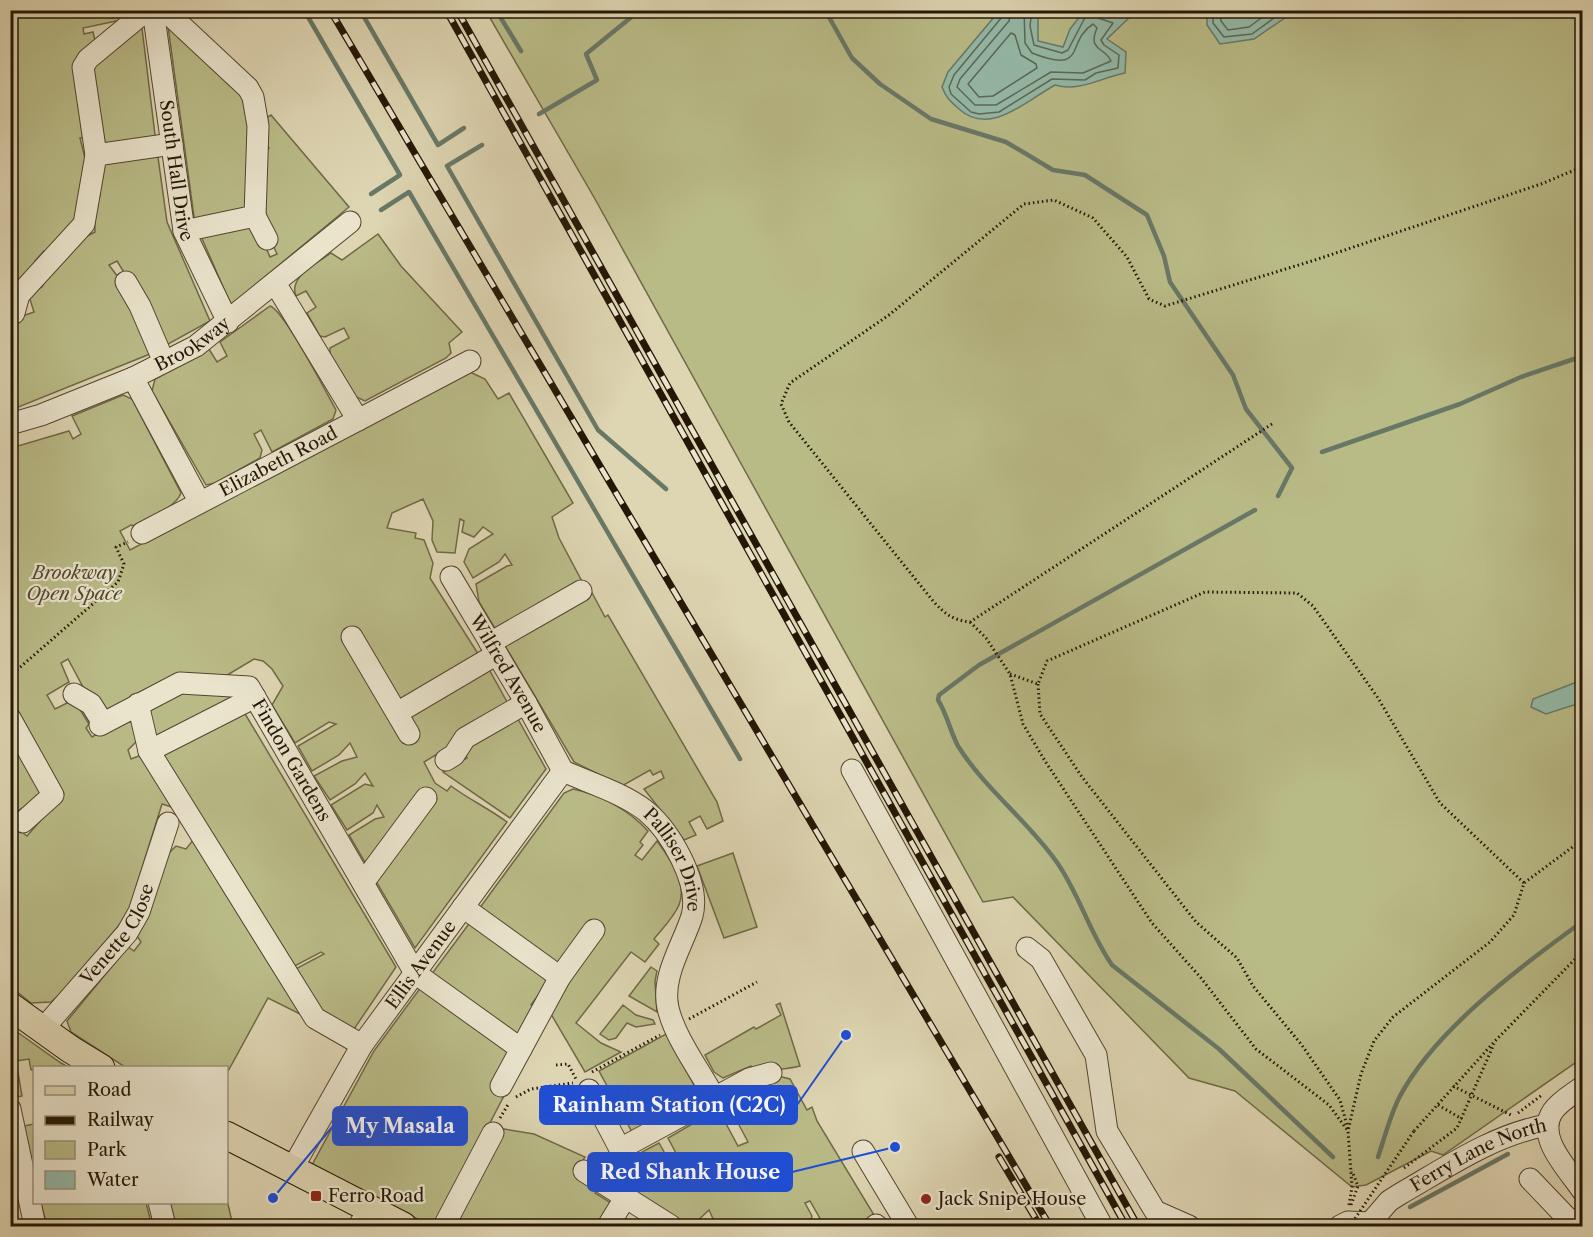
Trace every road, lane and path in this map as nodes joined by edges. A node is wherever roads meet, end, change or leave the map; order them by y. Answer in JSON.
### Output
{"nodes":[{"id":1,"x":154,"y":10,"type":"edge"},
{"id":2,"x":172,"y":144,"type":"junction"},
{"id":3,"x":96,"y":155,"type":"junction"},
{"id":4,"x":1582,"y":167,"type":"edge"},
{"id":5,"x":255,"y":216,"type":"junction"},
{"id":6,"x":350,"y":222,"type":"dead end"},
{"id":7,"x":184,"y":231,"type":"junction"},
{"id":8,"x":267,"y":239,"type":"dead end"},
{"id":9,"x":126,"y":282,"type":"dead end"},
{"id":10,"x":275,"y":283,"type":"junction"},
{"id":11,"x":10,"y":314,"type":"edge"},
{"id":12,"x":228,"y":322,"type":"junction"},
{"id":13,"x":470,"y":361,"type":"dead end"},
{"id":14,"x":165,"y":362,"type":"junction"},
{"id":15,"x":133,"y":378,"type":"junction"},
{"id":16,"x":358,"y":420,"type":"junction"},
{"id":17,"x":10,"y":424,"type":"edge"},
{"id":18,"x":1272,"y":424,"type":"dead end"},
{"id":19,"x":199,"y":501,"type":"junction"},
{"id":20,"x":142,"y":533,"type":"joint"},
{"id":21,"x":451,"y":577,"type":"dead end"},
{"id":22,"x":581,"y":591,"type":"dead end"},
{"id":23,"x":969,"y":622,"type":"junction"},
{"id":24,"x":351,"y":637,"type":"dead end"},
{"id":25,"x":494,"y":648,"type":"junction"},
{"id":26,"x":1010,"y":674,"type":"junction"},
{"id":27,"x":10,"y":676,"type":"edge"},
{"id":28,"x":1038,"y":684,"type":"junction"},
{"id":29,"x":74,"y":694,"type":"dead end"},
{"id":30,"x":255,"y":696,"type":"junction"},
{"id":31,"x":526,"y":703,"type":"junction"},
{"id":32,"x":138,"y":704,"type":"junction"},
{"id":33,"x":397,"y":713,"type":"junction"},
{"id":34,"x":10,"y":718,"type":"edge"},
{"id":35,"x":409,"y":734,"type":"dead end"},
{"id":36,"x":149,"y":751,"type":"junction"},
{"id":37,"x":446,"y":760,"type":"dead end"},
{"id":38,"x":852,"y":770,"type":"dead end"},
{"id":39,"x":563,"y":771,"type":"junction"},
{"id":40,"x":426,"y":798,"type":"dead end"},
{"id":41,"x":23,"y":822,"type":"dead end"},
{"id":42,"x":168,"y":823,"type":"dead end"},
{"id":43,"x":1582,"y":840,"type":"edge"},
{"id":44,"x":363,"y":883,"type":"junction"},
{"id":45,"x":1524,"y":883,"type":"junction"},
{"id":46,"x":463,"y":907,"type":"junction"},
{"id":47,"x":594,"y":930,"type":"dead end"},
{"id":48,"x":1027,"y":948,"type":"dead end"},
{"id":49,"x":1582,"y":952,"type":"edge"},
{"id":50,"x":1574,"y":960,"type":"junction"},
{"id":51,"x":1582,"y":961,"type":"edge"},
{"id":52,"x":415,"y":973,"type":"junction"},
{"id":53,"x":560,"y":977,"type":"junction"},
{"id":54,"x":757,"y":982,"type":"dead end"},
{"id":55,"x":10,"y":1006,"type":"edge"},
{"id":56,"x":675,"y":1026,"type":"junction"},
{"id":57,"x":42,"y":1030,"type":"junction"},
{"id":58,"x":1495,"y":1041,"type":"junction"},
{"id":59,"x":362,"y":1045,"type":"junction"},
{"id":60,"x":521,"y":1049,"type":"junction"},
{"id":61,"x":556,"y":1065,"type":"dead end"},
{"id":62,"x":98,"y":1066,"type":"edge"},
{"id":63,"x":771,"y":1073,"type":"dead end"},
{"id":64,"x":583,"y":1085,"type":"joint"},
{"id":65,"x":501,"y":1086,"type":"dead end"},
{"id":66,"x":1453,"y":1086,"type":"junction"},
{"id":67,"x":1582,"y":1087,"type":"edge"},
{"id":68,"x":1548,"y":1090,"type":"dead end"},
{"id":69,"x":1473,"y":1096,"type":"junction"},
{"id":70,"x":714,"y":1097,"type":"junction"},
{"id":71,"x":1437,"y":1104,"type":"junction"},
{"id":72,"x":10,"y":1109,"type":"edge"},
{"id":73,"x":1514,"y":1116,"type":"junction"},
{"id":74,"x":1462,"y":1119,"type":"junction"},
{"id":75,"x":1509,"y":1119,"type":"dead end"},
{"id":76,"x":1547,"y":1125,"type":"junction"},
{"id":77,"x":1348,"y":1131,"type":"junction"},
{"id":78,"x":493,"y":1133,"type":"dead end"},
{"id":79,"x":228,"y":1136,"type":"edge"},
{"id":80,"x":862,"y":1151,"type":"dead end"},
{"id":81,"x":292,"y":1169,"type":"junction"},
{"id":82,"x":1402,"y":1170,"type":"dead end"},
{"id":83,"x":584,"y":1171,"type":"dead end"},
{"id":84,"x":1530,"y":1179,"type":"dead end"},
{"id":85,"x":1582,"y":1190,"type":"edge"},
{"id":86,"x":625,"y":1198,"type":"junction"},
{"id":87,"x":159,"y":1204,"type":"edge"},
{"id":88,"x":1582,"y":1216,"type":"edge"},
{"id":89,"x":364,"y":1218,"type":"edge"},
{"id":90,"x":1355,"y":1223,"type":"edge"},
{"id":91,"x":35,"y":1227,"type":"edge"},
{"id":92,"x":165,"y":1227,"type":"edge"},
{"id":93,"x":403,"y":1227,"type":"edge"},
{"id":94,"x":444,"y":1227,"type":"edge"},
{"id":95,"x":608,"y":1227,"type":"edge"},
{"id":96,"x":671,"y":1227,"type":"edge"},
{"id":97,"x":908,"y":1227,"type":"edge"},
{"id":98,"x":1102,"y":1227,"type":"edge"},
{"id":99,"x":1189,"y":1227,"type":"edge"}],
"edges":[{"from":1,"to":2,"type":"street","name":"South Hall Drive"},
{"from":1,"to":3,"type":"street"},
{"from":1,"to":5,"type":"street"},
{"from":2,"to":3,"type":"street"},
{"from":2,"to":7,"type":"street","name":"South Hall Drive"},
{"from":3,"to":11,"type":"street"},
{"from":4,"to":23,"type":"path"},
{"from":5,"to":7,"type":"street"},
{"from":5,"to":8,"type":"street"},
{"from":6,"to":10,"type":"street","name":"Brookway"},
{"from":7,"to":12,"type":"street","name":"South Hall Drive"},
{"from":9,"to":14,"type":"street"},
{"from":10,"to":12,"type":"street","name":"Brookway"},
{"from":10,"to":16,"type":"street","name":"Elizabeth Road"},
{"from":12,"to":14,"type":"street","name":"Brookway"},
{"from":13,"to":16,"type":"street","name":"Elizabeth Road"},
{"from":14,"to":15,"type":"street","name":"Brookway"},
{"from":15,"to":17,"type":"street","name":"Brookway"},
{"from":15,"to":19,"type":"street","name":"Elizabeth Road"},
{"from":16,"to":19,"type":"street","name":"Elizabeth Road"},
{"from":18,"to":23,"type":"path"},
{"from":19,"to":20,"type":"street","name":"Elizabeth Road"},
{"from":20,"to":27,"type":"path"},
{"from":21,"to":25,"type":"street","name":"Wilfred Avenue"},
{"from":22,"to":25,"type":"street"},
{"from":23,"to":26,"type":"path"},
{"from":24,"to":33,"type":"street"},
{"from":25,"to":31,"type":"street","name":"Wilfred Avenue"},
{"from":25,"to":33,"type":"street"},
{"from":26,"to":28,"type":"path"},
{"from":26,"to":77,"type":"path"},
{"from":28,"to":45,"type":"path"},
{"from":28,"to":77,"type":"path"},
{"from":29,"to":32,"type":"street","name":"Findon Gardens"},
{"from":30,"to":32,"type":"street","name":"Findon Gardens"},
{"from":30,"to":36,"type":"street"},
{"from":30,"to":44,"type":"street","name":"Findon Gardens"},
{"from":31,"to":37,"type":"street"},
{"from":31,"to":39,"type":"street","name":"Wilfred Avenue"},
{"from":32,"to":36,"type":"street"},
{"from":33,"to":35,"type":"street"},
{"from":34,"to":41,"type":"street"},
{"from":36,"to":59,"type":"street"},
{"from":38,"to":98,"type":"street"},
{"from":39,"to":46,"type":"street","name":"Ellis Avenue"},
{"from":39,"to":56,"type":"street","name":"Palliser Drive"},
{"from":40,"to":44,"type":"street"},
{"from":42,"to":57,"type":"street","name":"Venette Close"},
{"from":43,"to":45,"type":"path"},
{"from":44,"to":52,"type":"street","name":"Findon Gardens"},
{"from":45,"to":77,"type":"path"},
{"from":46,"to":52,"type":"street","name":"Ellis Avenue"},
{"from":46,"to":53,"type":"street"},
{"from":47,"to":53,"type":"street"},
{"from":48,"to":99,"type":"street"},
{"from":49,"to":50,"type":"path"},
{"from":50,"to":51,"type":"path"},
{"from":50,"to":58,"type":"path"},
{"from":52,"to":59,"type":"street","name":"Ellis Avenue"},
{"from":52,"to":60,"type":"street"},
{"from":53,"to":60,"type":"street"},
{"from":54,"to":56,"type":"path"},
{"from":55,"to":57,"type":"main road"},
{"from":56,"to":70,"type":"street","name":"Palliser Drive"},
{"from":57,"to":62,"type":"main road"},
{"from":58,"to":66,"type":"path"},
{"from":58,"to":69,"type":"path"},
{"from":59,"to":81,"type":"street","name":"Ellis Avenue"},
{"from":60,"to":65,"type":"street"},
{"from":61,"to":64,"type":"path"},
{"from":63,"to":70,"type":"street"},
{"from":64,"to":70,"type":"street"},
{"from":66,"to":69,"type":"path"},
{"from":66,"to":71,"type":"path"},
{"from":67,"to":76,"type":"street","name":"Ferry Lane North"},
{"from":68,"to":73,"type":"path"},
{"from":69,"to":73,"type":"path"},
{"from":69,"to":74,"type":"path"},
{"from":71,"to":74,"type":"path"},
{"from":71,"to":90,"type":"path","bridge":true},
{"from":72,"to":91,"type":"street"},
{"from":73,"to":75,"type":"path"},
{"from":74,"to":82,"type":"path"},
{"from":76,"to":85,"type":"street"},
{"from":76,"to":90,"type":"street","name":"Ferry Lane North"},
{"from":77,"to":90,"type":"path"},
{"from":78,"to":94,"type":"street"},
{"from":79,"to":81,"type":"main road"},
{"from":80,"to":97,"type":"street"},
{"from":81,"to":89,"type":"main road"},
{"from":83,"to":86,"type":"street"},
{"from":84,"to":88,"type":"street"},
{"from":86,"to":95,"type":"street"},
{"from":86,"to":96,"type":"street"},
{"from":87,"to":92,"type":"street"},
{"from":89,"to":93,"type":"main road"}]}
